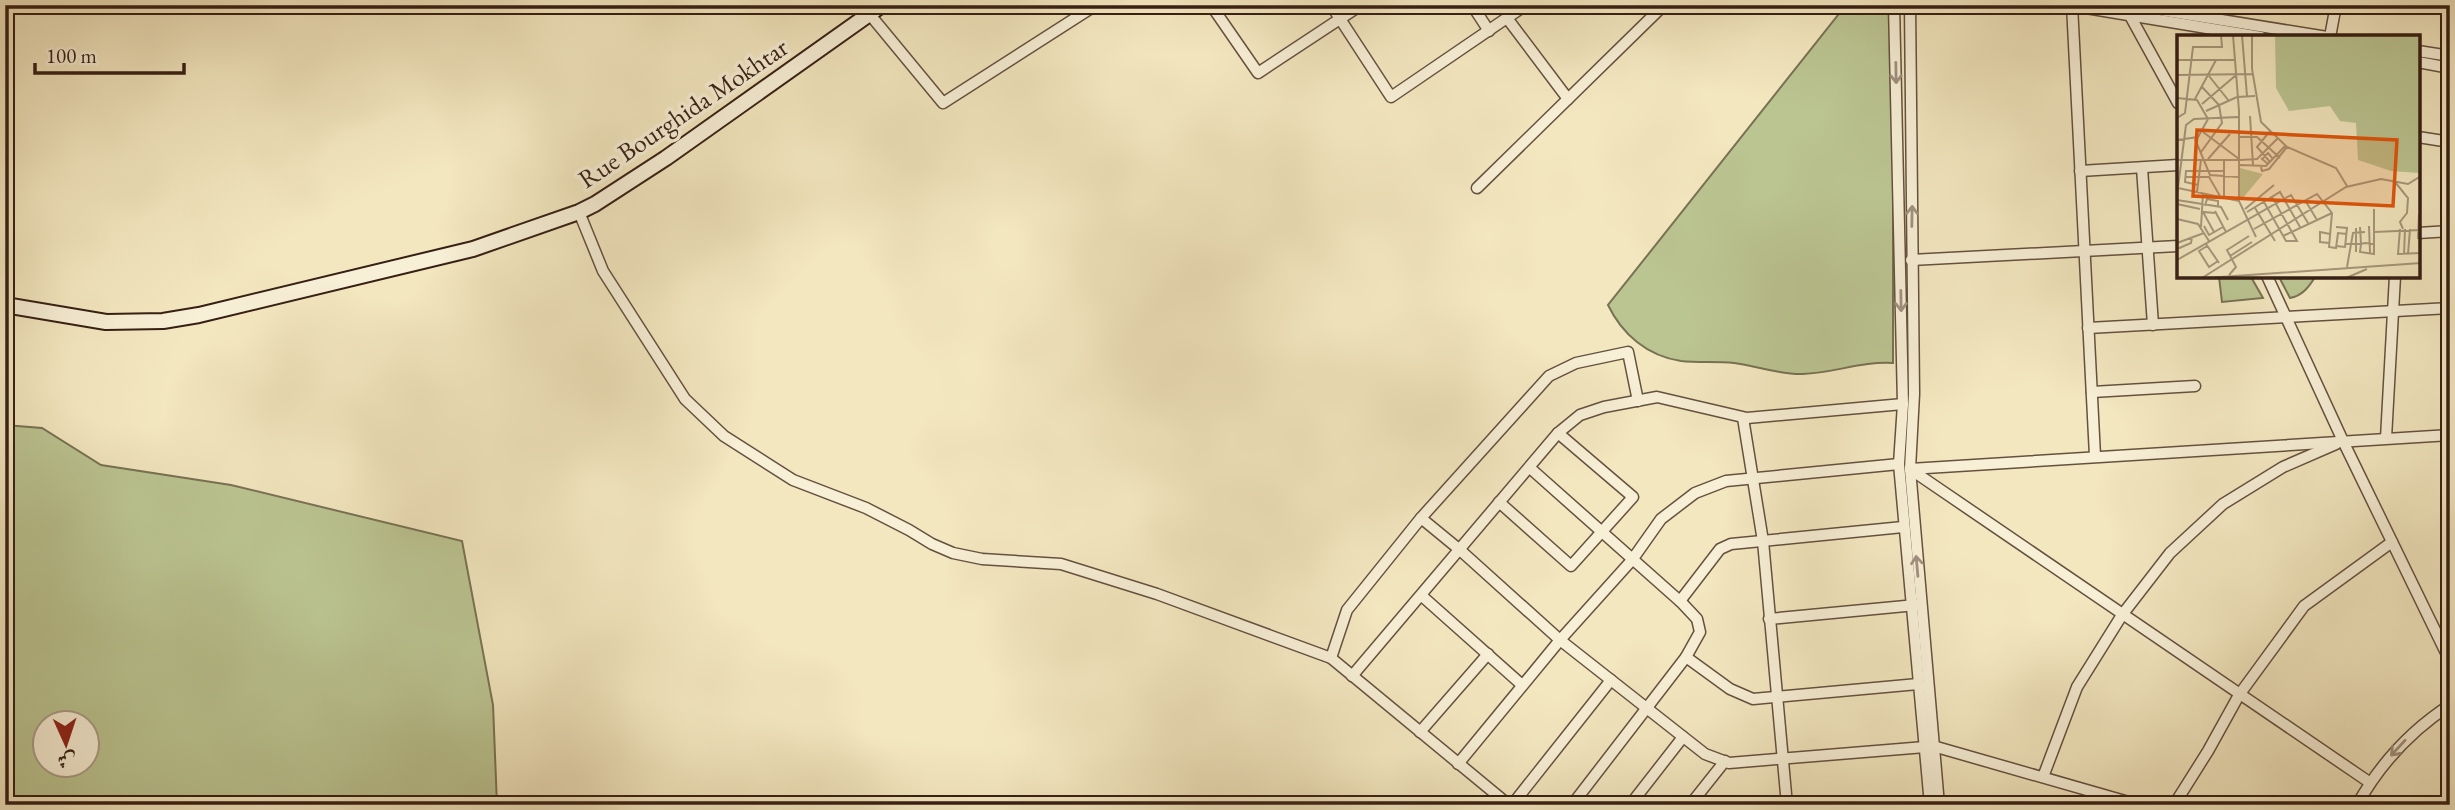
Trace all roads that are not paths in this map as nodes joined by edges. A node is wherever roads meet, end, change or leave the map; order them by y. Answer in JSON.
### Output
{"nodes":[{"id":1,"x":1096,"y":5,"type":"edge"},
{"id":2,"x":1211,"y":5,"type":"edge"},
{"id":3,"x":1331,"y":5,"type":"edge"},
{"id":4,"x":1361,"y":5,"type":"edge"},
{"id":5,"x":1472,"y":5,"type":"edge"},
{"id":6,"x":1526,"y":5,"type":"edge"},
{"id":7,"x":1664,"y":5,"type":"edge"},
{"id":8,"x":1894,"y":5,"type":"edge"},
{"id":9,"x":1910,"y":5,"type":"edge"},
{"id":10,"x":2070,"y":5,"type":"edge"},
{"id":11,"x":2336,"y":5,"type":"edge"},
{"id":12,"x":871,"y":8,"type":"edge"},
{"id":13,"x":2128,"y":9,"type":"edge"},
{"id":14,"x":1079,"y":10,"type":"edge"},
{"id":15,"x":1507,"y":18,"type":"junction"},
{"id":16,"x":1340,"y":19,"type":"junction"},
{"id":17,"x":1489,"y":31,"type":"junction"},
{"id":18,"x":2252,"y":35,"type":"edge"},
{"id":19,"x":2315,"y":35,"type":"edge"},
{"id":20,"x":2329,"y":35,"type":"edge"},
{"id":21,"x":2420,"y":51,"type":"edge"},
{"id":22,"x":2450,"y":56,"type":"edge"},
{"id":23,"x":2420,"y":62,"type":"edge"},
{"id":24,"x":2450,"y":68,"type":"edge"},
{"id":25,"x":1568,"y":99,"type":"junction"},
{"id":26,"x":2177,"y":99,"type":"edge"},
{"id":27,"x":2420,"y":137,"type":"edge"},
{"id":28,"x":2450,"y":142,"type":"edge"},
{"id":29,"x":2177,"y":165,"type":"edge"},
{"id":30,"x":2143,"y":168,"type":"junction"},
{"id":31,"x":2080,"y":171,"type":"junction"},
{"id":32,"x":1477,"y":188,"type":"dead end"},
{"id":33,"x":579,"y":212,"type":"junction"},
{"id":34,"x":2450,"y":231,"type":"edge"},
{"id":35,"x":2420,"y":233,"type":"edge"},
{"id":36,"x":2177,"y":246,"type":"edge"},
{"id":37,"x":2148,"y":248,"type":"junction"},
{"id":38,"x":2085,"y":251,"type":"junction"},
{"id":39,"x":1911,"y":260,"type":"junction"},
{"id":40,"x":2268,"y":278,"type":"edge"},
{"id":41,"x":2395,"y":278,"type":"edge"},
{"id":42,"x":5,"y":305,"type":"edge"},
{"id":43,"x":2450,"y":308,"type":"edge"},
{"id":44,"x":2394,"y":310,"type":"junction"},
{"id":45,"x":2285,"y":317,"type":"junction"},
{"id":46,"x":2153,"y":325,"type":"junction"},
{"id":47,"x":2088,"y":328,"type":"junction"},
{"id":48,"x":2195,"y":386,"type":"dead end"},
{"id":49,"x":2092,"y":392,"type":"junction"},
{"id":50,"x":1638,"y":401,"type":"junction"},
{"id":51,"x":1903,"y":404,"type":"junction"},
{"id":52,"x":1743,"y":418,"type":"junction"},
{"id":53,"x":1558,"y":433,"type":"junction"},
{"id":54,"x":2450,"y":435,"type":"edge"},
{"id":55,"x":2386,"y":438,"type":"junction"},
{"id":56,"x":2343,"y":441,"type":"junction"},
{"id":57,"x":2095,"y":456,"type":"junction"},
{"id":58,"x":1899,"y":464,"type":"junction"},
{"id":59,"x":1530,"y":468,"type":"junction"},
{"id":60,"x":1910,"y":469,"type":"junction"},
{"id":61,"x":1753,"y":478,"type":"junction"},
{"id":62,"x":1499,"y":502,"type":"junction"},
{"id":63,"x":1421,"y":519,"type":"junction"},
{"id":64,"x":1903,"y":527,"type":"junction"},
{"id":65,"x":1601,"y":532,"type":"junction"},
{"id":66,"x":1763,"y":541,"type":"junction"},
{"id":67,"x":2392,"y":542,"type":"junction"},
{"id":68,"x":1460,"y":550,"type":"junction"},
{"id":69,"x":1632,"y":560,"type":"junction"},
{"id":70,"x":1422,"y":596,"type":"junction"},
{"id":71,"x":1680,"y":601,"type":"junction"},
{"id":72,"x":1915,"y":605,"type":"junction"},
{"id":73,"x":2122,"y":615,"type":"junction"},
{"id":74,"x":1769,"y":619,"type":"junction"},
{"id":75,"x":1560,"y":640,"type":"junction"},
{"id":76,"x":1488,"y":654,"type":"junction"},
{"id":77,"x":1686,"y":657,"type":"junction"},
{"id":78,"x":1331,"y":658,"type":"junction"},
{"id":79,"x":2450,"y":661,"type":"edge"},
{"id":80,"x":1352,"y":677,"type":"junction"},
{"id":81,"x":1611,"y":680,"type":"junction"},
{"id":82,"x":1918,"y":684,"type":"junction"},
{"id":83,"x":1522,"y":685,"type":"junction"},
{"id":84,"x":2239,"y":695,"type":"junction"},
{"id":85,"x":1776,"y":697,"type":"junction"},
{"id":86,"x":2450,"y":705,"type":"edge"},
{"id":87,"x":1646,"y":709,"type":"junction"},
{"id":88,"x":1420,"y":732,"type":"junction"},
{"id":89,"x":1683,"y":737,"type":"junction"},
{"id":90,"x":1929,"y":746,"type":"junction"},
{"id":91,"x":1783,"y":758,"type":"junction"},
{"id":92,"x":1725,"y":761,"type":"junction"},
{"id":93,"x":1458,"y":764,"type":"junction"},
{"id":94,"x":2043,"y":778,"type":"junction"},
{"id":95,"x":2370,"y":782,"type":"junction"},
{"id":96,"x":1511,"y":805,"type":"edge"},
{"id":97,"x":1572,"y":805,"type":"edge"},
{"id":98,"x":1630,"y":805,"type":"edge"},
{"id":99,"x":1690,"y":805,"type":"edge"},
{"id":100,"x":1787,"y":805,"type":"edge"},
{"id":101,"x":1930,"y":805,"type":"edge"},
{"id":102,"x":1939,"y":805,"type":"edge"},
{"id":103,"x":2139,"y":805,"type":"edge"},
{"id":104,"x":2174,"y":805,"type":"edge"},
{"id":105,"x":2357,"y":805,"type":"edge"}],
"edges":[{"from":1,"to":14,"type":"street"},
{"from":2,"to":16,"type":"street"},
{"from":3,"to":16,"type":"street"},
{"from":4,"to":16,"type":"street"},
{"from":5,"to":17,"type":"street"},
{"from":6,"to":15,"type":"street"},
{"from":7,"to":25,"type":"street"},
{"from":8,"to":51,"type":"street","one_way":true},
{"from":39,"to":9,"type":"street","one_way":true},
{"from":10,"to":13,"type":"street"},
{"from":10,"to":31,"type":"street"},
{"from":11,"to":20,"type":"street"},
{"from":12,"to":14,"type":"street"},
{"from":12,"to":33,"type":"main road","name":"Rue Bourghida Mokhtar"},
{"from":13,"to":18,"type":"street"},
{"from":13,"to":19,"type":"street"},
{"from":13,"to":26,"type":"street"},
{"from":15,"to":17,"type":"street"},
{"from":15,"to":25,"type":"street"},
{"from":16,"to":17,"type":"street"},
{"from":21,"to":22,"type":"street"},
{"from":23,"to":24,"type":"street"},
{"from":25,"to":32,"type":"street"},
{"from":27,"to":28,"type":"street"},
{"from":29,"to":30,"type":"street"},
{"from":30,"to":31,"type":"street"},
{"from":30,"to":37,"type":"street"},
{"from":31,"to":38,"type":"street"},
{"from":33,"to":42,"type":"main road","name":"Rue Bourghida Mokhtar"},
{"from":33,"to":78,"type":"street"},
{"from":34,"to":35,"type":"street"},
{"from":36,"to":37,"type":"street"},
{"from":37,"to":38,"type":"street"},
{"from":37,"to":46,"type":"street"},
{"from":38,"to":39,"type":"street"},
{"from":38,"to":47,"type":"street"},
{"from":39,"to":60,"type":"street"},
{"from":40,"to":45,"type":"street"},
{"from":41,"to":44,"type":"street"},
{"from":43,"to":44,"type":"street"},
{"from":44,"to":45,"type":"street"},
{"from":44,"to":55,"type":"street"},
{"from":45,"to":46,"type":"street"},
{"from":45,"to":56,"type":"street"},
{"from":46,"to":47,"type":"street"},
{"from":47,"to":49,"type":"street"},
{"from":48,"to":49,"type":"street"},
{"from":49,"to":57,"type":"street"},
{"from":50,"to":52,"type":"street"},
{"from":50,"to":53,"type":"street"},
{"from":50,"to":63,"type":"street"},
{"from":51,"to":52,"type":"street"},
{"from":51,"to":58,"type":"street"},
{"from":52,"to":61,"type":"street"},
{"from":53,"to":59,"type":"street"},
{"from":53,"to":65,"type":"street"},
{"from":54,"to":55,"type":"street"},
{"from":55,"to":56,"type":"street"},
{"from":56,"to":57,"type":"street"},
{"from":56,"to":67,"type":"street"},
{"from":56,"to":73,"type":"street"},
{"from":57,"to":60,"type":"street"},
{"from":58,"to":61,"type":"street"},
{"from":58,"to":64,"type":"street"},
{"from":59,"to":62,"type":"street"},
{"from":59,"to":65,"type":"street"},
{"from":72,"to":60,"type":"street","one_way":true},
{"from":60,"to":73,"type":"street"},
{"from":61,"to":66,"type":"street"},
{"from":61,"to":69,"type":"street"},
{"from":62,"to":65,"type":"street"},
{"from":62,"to":68,"type":"street"},
{"from":63,"to":68,"type":"street"},
{"from":63,"to":78,"type":"street"},
{"from":64,"to":66,"type":"street"},
{"from":64,"to":72,"type":"street"},
{"from":65,"to":69,"type":"street"},
{"from":66,"to":71,"type":"street"},
{"from":66,"to":74,"type":"street"},
{"from":67,"to":79,"type":"street"},
{"from":67,"to":84,"type":"street"},
{"from":68,"to":70,"type":"street"},
{"from":68,"to":75,"type":"street"},
{"from":69,"to":71,"type":"street"},
{"from":69,"to":75,"type":"street"},
{"from":70,"to":76,"type":"street"},
{"from":70,"to":80,"type":"street"},
{"from":71,"to":77,"type":"street"},
{"from":72,"to":74,"type":"street"},
{"from":72,"to":82,"type":"street"},
{"from":72,"to":90,"type":"street"},
{"from":73,"to":84,"type":"street"},
{"from":73,"to":94,"type":"street"},
{"from":74,"to":85,"type":"street"},
{"from":75,"to":81,"type":"street"},
{"from":75,"to":83,"type":"street"},
{"from":76,"to":83,"type":"street"},
{"from":76,"to":88,"type":"street"},
{"from":77,"to":85,"type":"street"},
{"from":77,"to":87,"type":"street"},
{"from":78,"to":80,"type":"street"},
{"from":80,"to":88,"type":"street"},
{"from":81,"to":87,"type":"street"},
{"from":81,"to":96,"type":"street"},
{"from":82,"to":85,"type":"street"},
{"from":82,"to":90,"type":"street"},
{"from":83,"to":93,"type":"street"},
{"from":84,"to":95,"type":"street"},
{"from":84,"to":104,"type":"street"},
{"from":85,"to":91,"type":"street"},
{"from":86,"to":95,"type":"street","one_way":true},
{"from":87,"to":89,"type":"street"},
{"from":87,"to":97,"type":"street"},
{"from":88,"to":93,"type":"street"},
{"from":89,"to":92,"type":"street"},
{"from":89,"to":98,"type":"street"},
{"from":90,"to":91,"type":"street"},
{"from":90,"to":94,"type":"street"},
{"from":90,"to":101,"type":"street"},
{"from":90,"to":102,"type":"street"},
{"from":91,"to":92,"type":"street"},
{"from":91,"to":100,"type":"street"},
{"from":92,"to":99,"type":"street"},
{"from":93,"to":96,"type":"street"},
{"from":94,"to":103,"type":"street"},
{"from":95,"to":105,"type":"street"}]}
